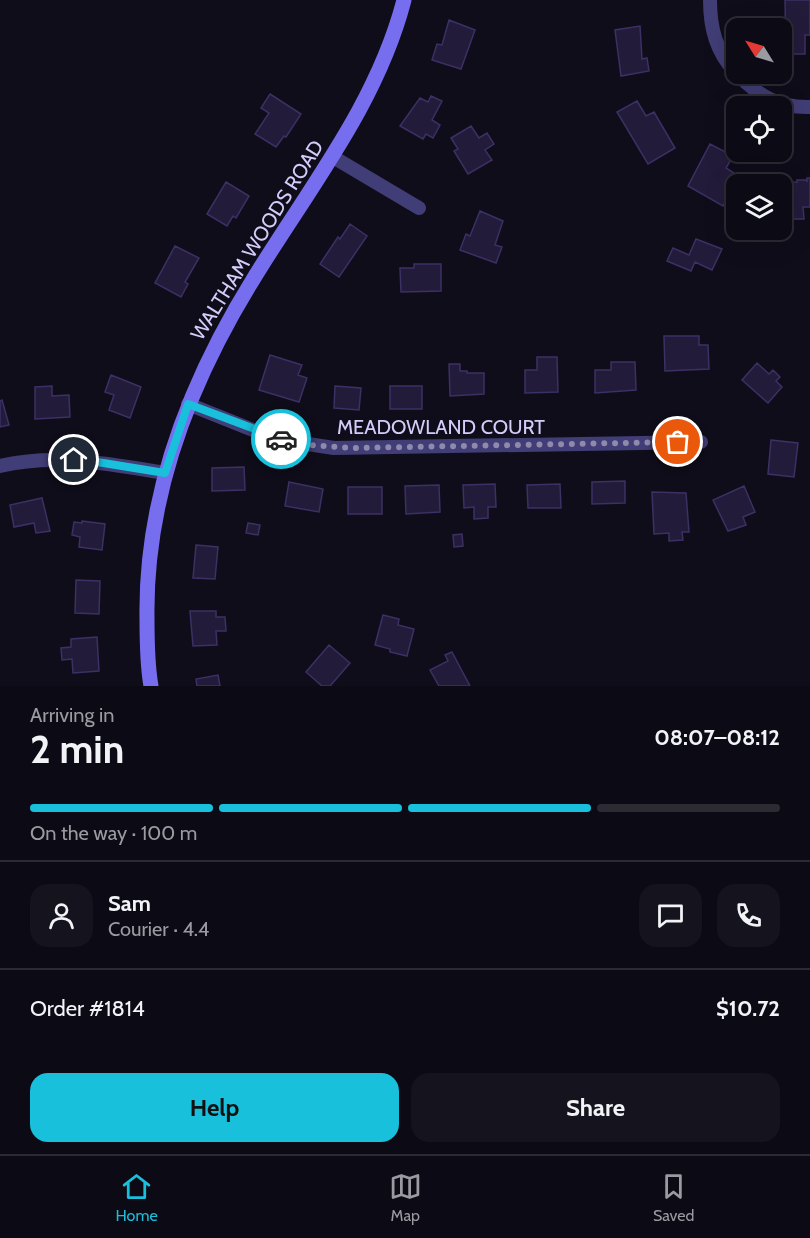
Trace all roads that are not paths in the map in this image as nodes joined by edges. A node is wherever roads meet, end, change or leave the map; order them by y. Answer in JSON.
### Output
{"nodes":[{"id":1,"x":404,"y":0,"type":"edge"},
{"id":2,"x":710,"y":0,"type":"edge"},
{"id":3,"x":726,"y":59,"type":"edge"},
{"id":4,"x":750,"y":84,"type":"edge"},
{"id":5,"x":810,"y":107,"type":"edge"},
{"id":6,"x":333,"y":157,"type":"junction"},
{"id":7,"x":419,"y":208,"type":"dead end"},
{"id":8,"x":188,"y":404,"type":"junction"},
{"id":9,"x":701,"y":442,"type":"dead end"},
{"id":10,"x":0,"y":466,"type":"edge"},
{"id":11,"x":165,"y":473,"type":"junction"},
{"id":12,"x":151,"y":686,"type":"edge"}],
"edges":[{"from":1,"to":6,"type":"street","name":"WALTHAM WOODS ROAD"},
{"from":2,"to":3,"type":"street"},
{"from":4,"to":5,"type":"street"},
{"from":6,"to":7,"type":"street"},
{"from":6,"to":8,"type":"street","name":"WALTHAM WOODS ROAD"},
{"from":8,"to":9,"type":"street","name":"MEADOWLAND COURT"},
{"from":8,"to":11,"type":"street","name":"WALTHAM WOODS ROAD"},
{"from":10,"to":11,"type":"street"},
{"from":11,"to":12,"type":"street","name":"WALTHAM WOODS ROAD"}]}
